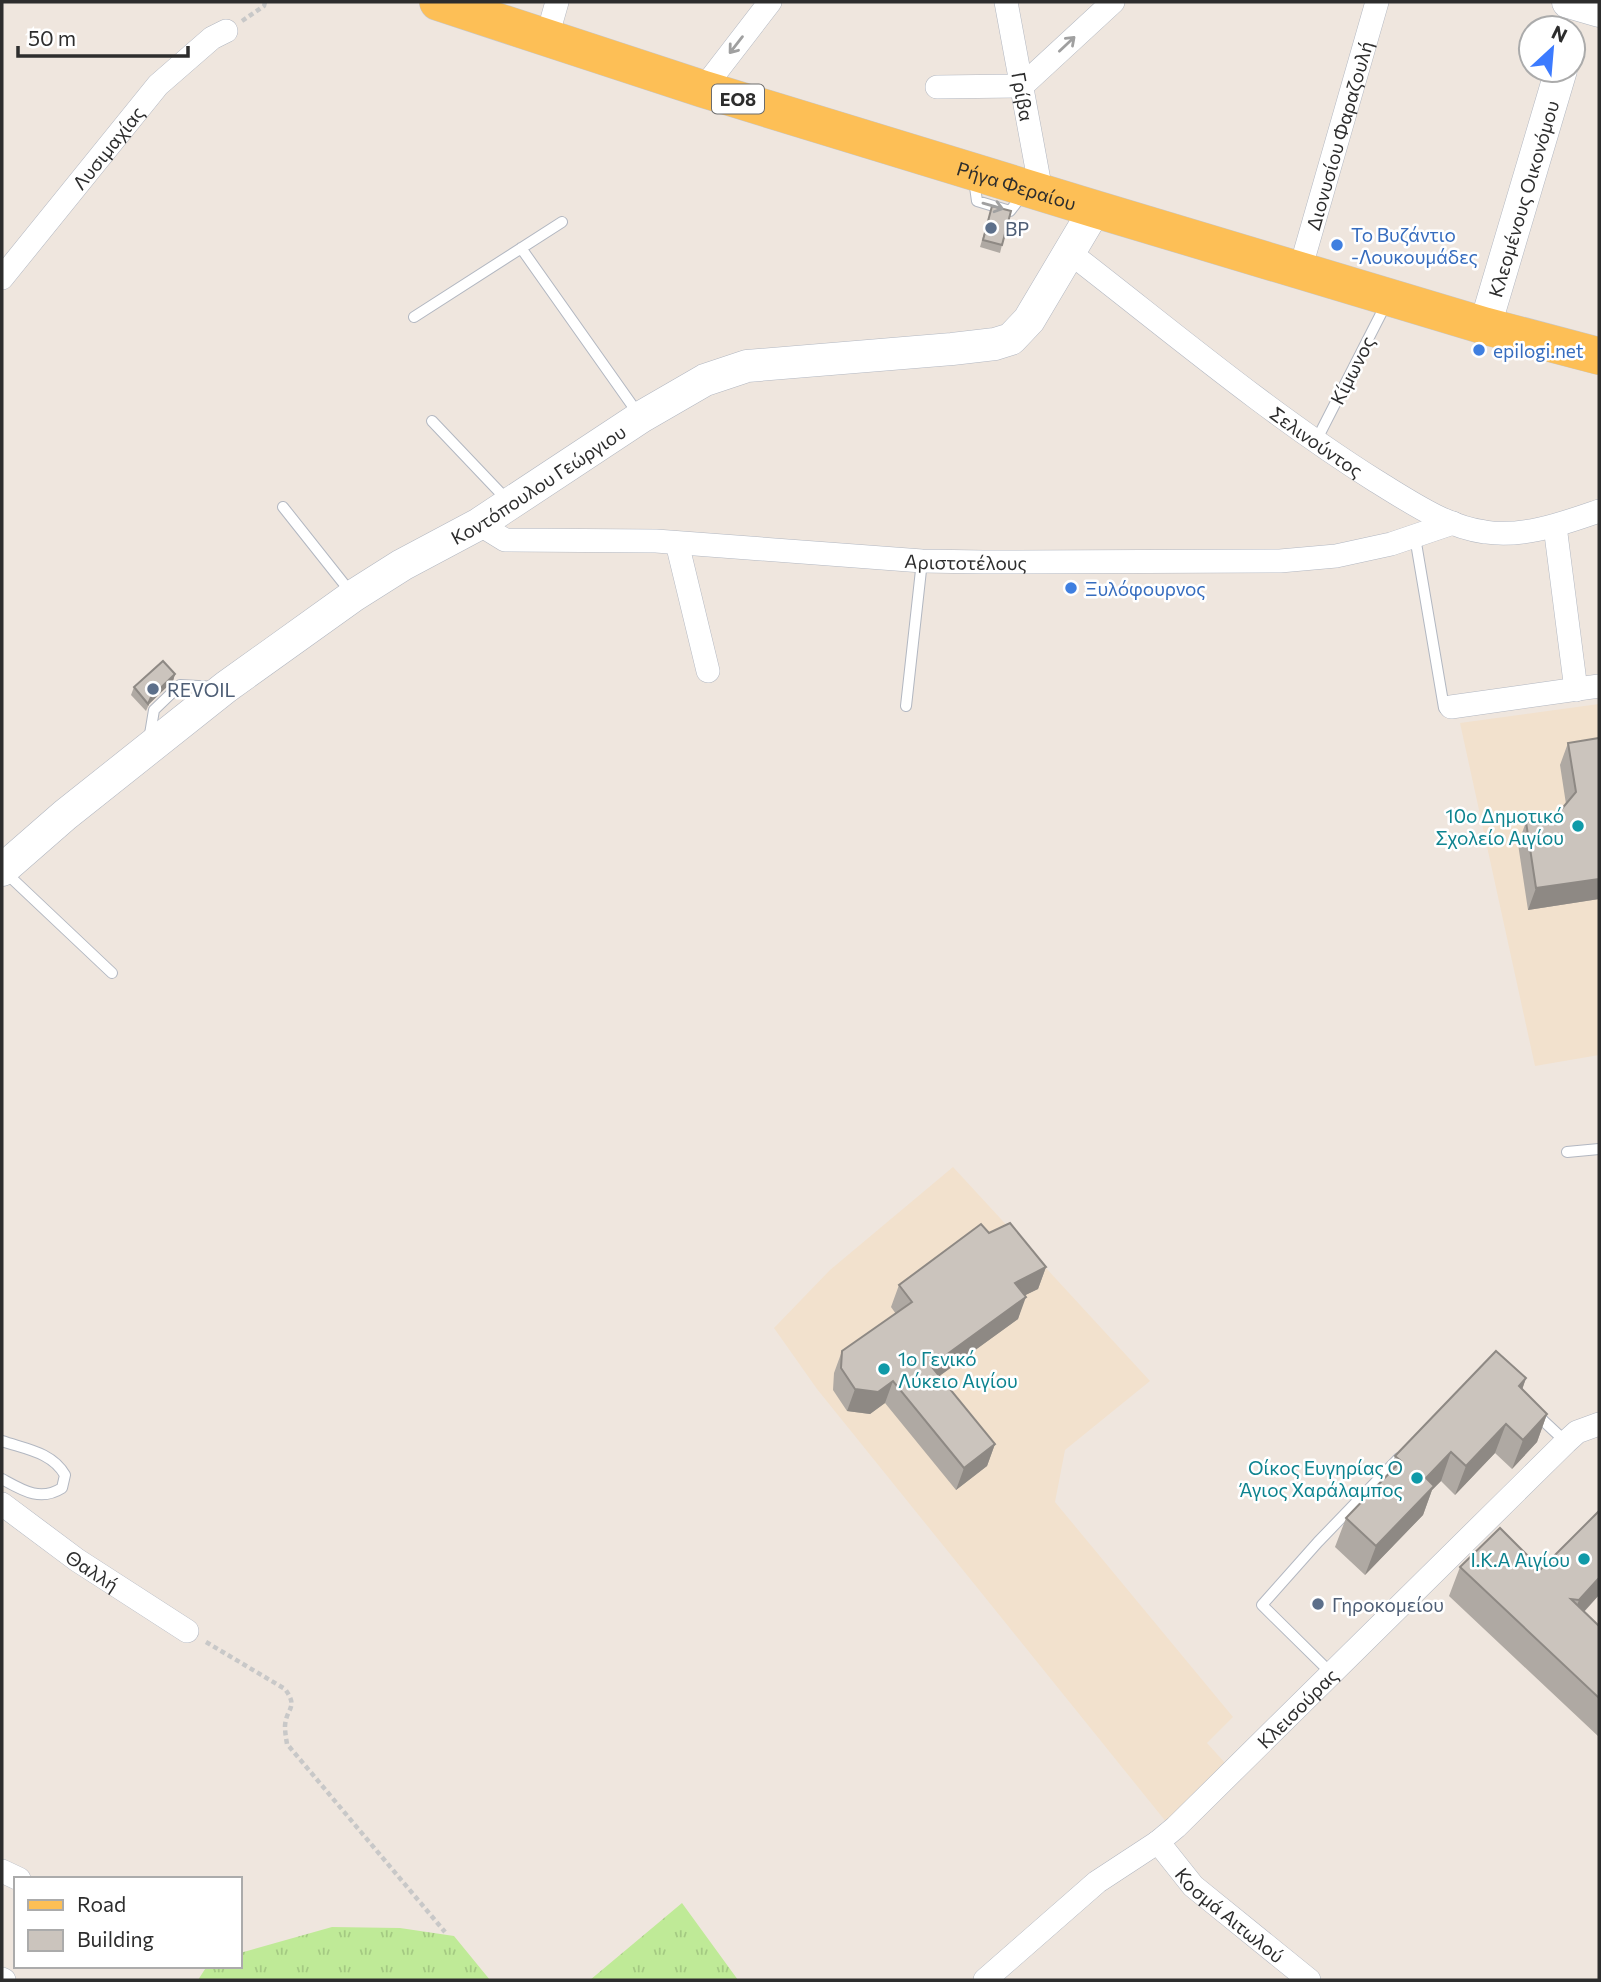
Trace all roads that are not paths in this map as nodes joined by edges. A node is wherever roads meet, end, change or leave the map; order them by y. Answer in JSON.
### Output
{"nodes":[{"id":1,"x":438,"y":2,"type":"edge"},
{"id":2,"x":557,"y":2,"type":"edge"},
{"id":3,"x":770,"y":2,"type":"edge"},
{"id":4,"x":1006,"y":2,"type":"edge"},
{"id":5,"x":1113,"y":2,"type":"edge"},
{"id":6,"x":1377,"y":2,"type":"edge"},
{"id":7,"x":226,"y":32,"type":"dead end"},
{"id":8,"x":547,"y":37,"type":"junction"},
{"id":9,"x":1557,"y":84,"type":"edge"},
{"id":10,"x":1022,"y":86,"type":"junction"},
{"id":11,"x":937,"y":87,"type":"dead end"},
{"id":12,"x":703,"y":89,"type":"junction"},
{"id":13,"x":1035,"y":189,"type":"junction"},
{"id":14,"x":1095,"y":209,"type":"junction"},
{"id":15,"x":562,"y":222,"type":"dead end"},
{"id":16,"x":521,"y":248,"type":"junction"},
{"id":17,"x":1069,"y":252,"type":"junction"},
{"id":18,"x":1300,"y":271,"type":"junction"},
{"id":19,"x":2,"y":278,"type":"edge"},
{"id":20,"x":1390,"y":297,"type":"junction"},
{"id":21,"x":414,"y":317,"type":"dead end"},
{"id":22,"x":1485,"y":326,"type":"junction"},
{"id":23,"x":1599,"y":356,"type":"edge"},
{"id":24,"x":641,"y":417,"type":"junction"},
{"id":25,"x":432,"y":421,"type":"dead end"},
{"id":26,"x":1315,"y":443,"type":"junction"},
{"id":27,"x":511,"y":504,"type":"junction"},
{"id":28,"x":283,"y":507,"type":"dead end"},
{"id":29,"x":1599,"y":511,"type":"edge"},
{"id":30,"x":1452,"y":523,"type":"junction"},
{"id":31,"x":479,"y":524,"type":"junction"},
{"id":32,"x":1555,"y":526,"type":"junction"},
{"id":33,"x":1415,"y":537,"type":"junction"},
{"id":34,"x":677,"y":543,"type":"junction"},
{"id":35,"x":922,"y":561,"type":"junction"},
{"id":36,"x":353,"y":596,"type":"junction"},
{"id":37,"x":708,"y":671,"type":"dead end"},
{"id":38,"x":1599,"y":687,"type":"edge"},
{"id":39,"x":1576,"y":690,"type":"junction"},
{"id":40,"x":906,"y":706,"type":"dead end"},
{"id":41,"x":1451,"y":707,"type":"joint"},
{"id":42,"x":2,"y":869,"type":"edge"},
{"id":43,"x":112,"y":972,"type":"dead end"},
{"id":44,"x":1599,"y":1149,"type":"edge"},
{"id":45,"x":1567,"y":1152,"type":"dead end"},
{"id":46,"x":1526,"y":1405,"type":"edge"},
{"id":47,"x":1599,"y":1424,"type":"edge"},
{"id":48,"x":2,"y":1441,"type":"edge"},
{"id":49,"x":1566,"y":1442,"type":"junction"},
{"id":50,"x":1411,"y":1446,"type":"edge"},
{"id":51,"x":2,"y":1479,"type":"edge"},
{"id":52,"x":2,"y":1504,"type":"edge"},
{"id":53,"x":187,"y":1631,"type":"road end"},
{"id":54,"x":1331,"y":1673,"type":"junction"},
{"id":55,"x":1158,"y":1842,"type":"junction"},
{"id":56,"x":985,"y":1980,"type":"edge"},
{"id":57,"x":1309,"y":1980,"type":"edge"}],
"edges":[{"from":1,"to":8,"type":"main road","name":"Ρήγα Φεραίου","number":"ΕΟ8"},
{"from":2,"to":8,"type":"street"},
{"from":3,"to":12,"type":"street","one_way":true},
{"from":4,"to":10,"type":"street","name":"Γρίβα"},
{"from":10,"to":5,"type":"street","one_way":true},
{"from":6,"to":18,"type":"street","name":"Διονυσίου Φαραζουλή"},
{"from":7,"to":19,"type":"street","name":"Λυσιμαχίας"},
{"from":8,"to":12,"type":"main road","name":"Ρήγα Φεραίου","number":"ΕΟ8"},
{"from":9,"to":22,"type":"main road","name":"Κλεομένους Οικονόμου"},
{"from":10,"to":11,"type":"street"},
{"from":10,"to":13,"type":"street","name":"Γρίβα"},
{"from":12,"to":13,"type":"main road","name":"Ρήγα Φεραίου","number":"ΕΟ8"},
{"from":13,"to":14,"type":"main road","name":"Ρήγα Φεραίου","number":"ΕΟ8"},
{"from":14,"to":17,"type":"main road","name":"Κοντόπουλου Γεώργιου"},
{"from":14,"to":18,"type":"main road","name":"Ρήγα Φεραίου","number":"ΕΟ8"},
{"from":15,"to":16,"type":"lane"},
{"from":16,"to":21,"type":"lane"},
{"from":16,"to":24,"type":"lane"},
{"from":17,"to":24,"type":"main road","name":"Κοντόπουλου Γεώργιου"},
{"from":17,"to":26,"type":"street","name":"Σελινούντος"},
{"from":18,"to":20,"type":"main road","name":"Ρήγα Φεραίου","number":"ΕΟ8"},
{"from":20,"to":22,"type":"main road","name":"Ρήγα Φεραίου","number":"ΕΟ8"},
{"from":20,"to":26,"type":"lane","name":"Κίμωνος"},
{"from":22,"to":23,"type":"main road","name":"Ρήγα Φεραίου","number":"ΕΟ8"},
{"from":24,"to":27,"type":"main road","name":"Κοντόπουλου Γεώργιου"},
{"from":25,"to":27,"type":"lane"},
{"from":26,"to":30,"type":"street","name":"Σελινούντος"},
{"from":27,"to":31,"type":"main road","name":"Κοντόπουλου Γεώργιου"},
{"from":28,"to":36,"type":"lane"},
{"from":29,"to":32,"type":"street","name":"Σελινούντος"},
{"from":30,"to":32,"type":"street","name":"Σελινούντος"},
{"from":30,"to":33,"type":"street","name":"Αριστοτέλους"},
{"from":31,"to":34,"type":"street","name":"Αριστοτέλους"},
{"from":31,"to":36,"type":"main road","name":"Κοντόπουλου Γεώργιου"},
{"from":32,"to":39,"type":"street"},
{"from":33,"to":35,"type":"street","name":"Αριστοτέλους"},
{"from":33,"to":41,"type":"lane"},
{"from":34,"to":35,"type":"street","name":"Αριστοτέλους"},
{"from":34,"to":37,"type":"street"},
{"from":35,"to":40,"type":"lane"},
{"from":36,"to":42,"type":"main road","name":"Κοντόπουλου Γεώργιου"},
{"from":38,"to":39,"type":"street"},
{"from":39,"to":41,"type":"street"},
{"from":42,"to":43,"type":"lane"},
{"from":44,"to":45,"type":"lane"},
{"from":46,"to":49,"type":"lane"},
{"from":47,"to":49,"type":"street","name":"Κλεισούρας"},
{"from":48,"to":51,"type":"lane"},
{"from":49,"to":54,"type":"street","name":"Κλεισούρας"},
{"from":50,"to":54,"type":"lane"},
{"from":52,"to":53,"type":"street","name":"Θαλλή"},
{"from":54,"to":55,"type":"street","name":"Κλεισούρας"},
{"from":55,"to":56,"type":"street","name":"Κλεισούρας"},
{"from":55,"to":57,"type":"street","name":"Κοσμά Αιτωλού"}]}
